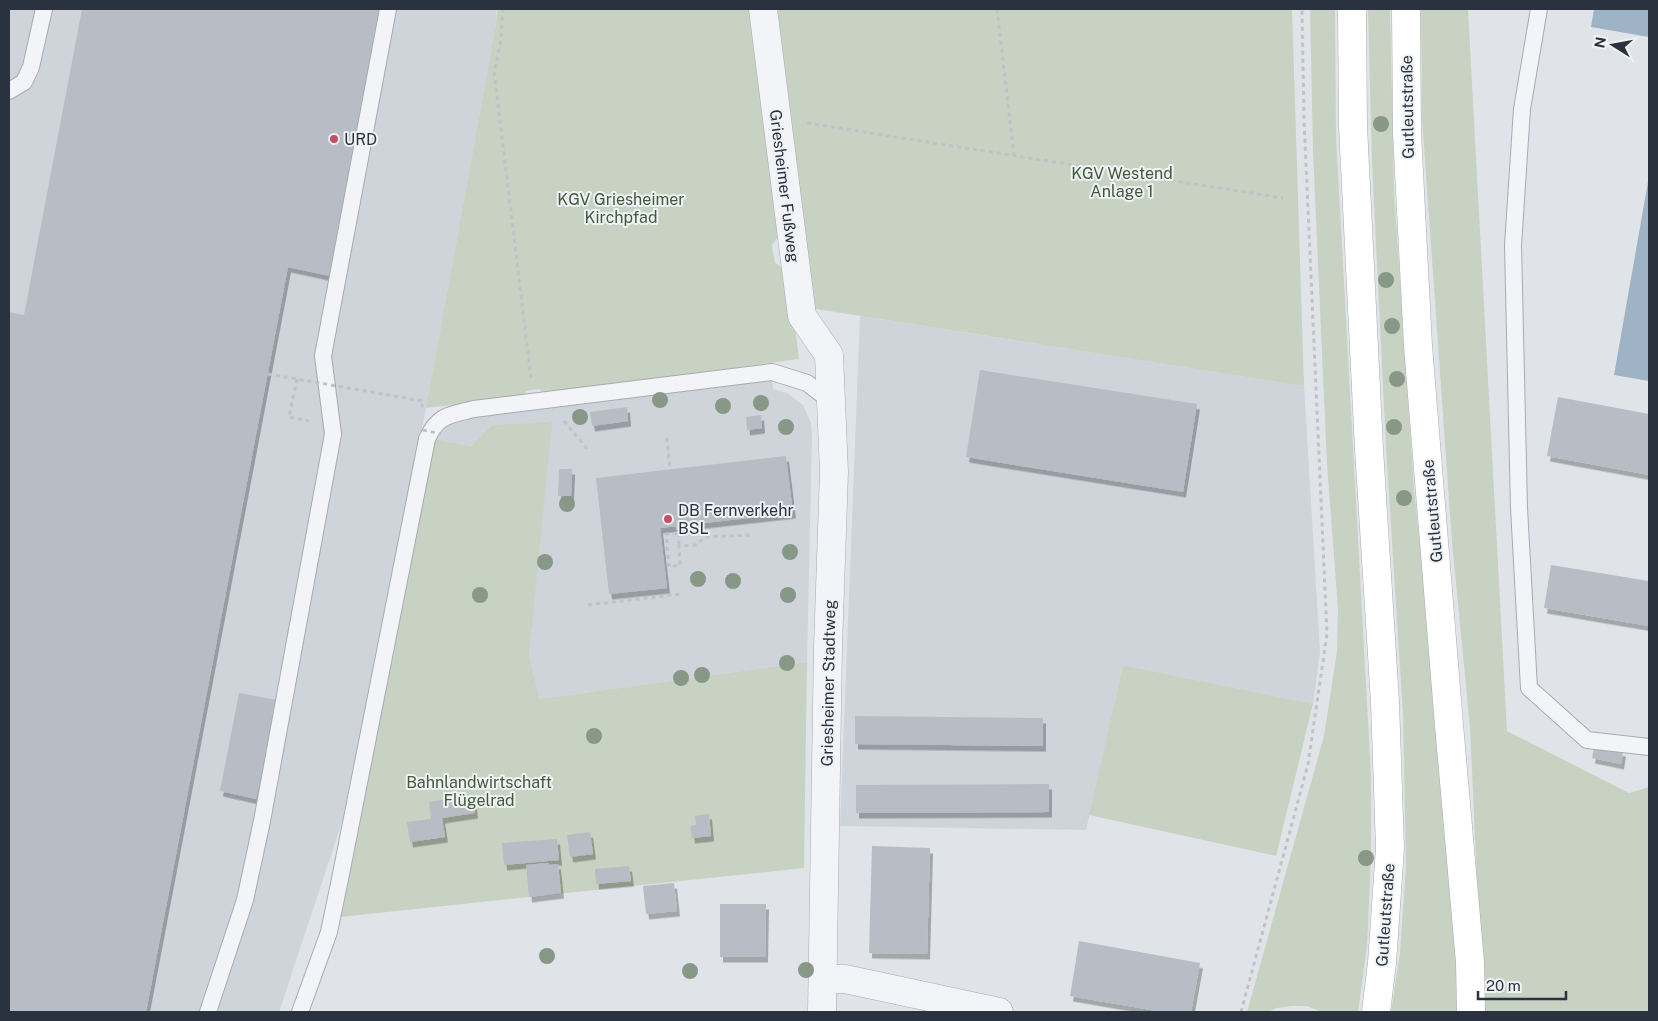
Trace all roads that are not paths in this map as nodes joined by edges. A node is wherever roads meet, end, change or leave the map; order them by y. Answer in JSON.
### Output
{"nodes":[{"id":1,"x":44,"y":9,"type":"edge"},
{"id":2,"x":388,"y":9,"type":"edge"},
{"id":3,"x":763,"y":9,"type":"edge"},
{"id":4,"x":1352,"y":9,"type":"edge"},
{"id":5,"x":1406,"y":9,"type":"edge"},
{"id":6,"x":1539,"y":9,"type":"edge"},
{"id":7,"x":9,"y":91,"type":"edge"},
{"id":8,"x":829,"y":355,"type":"joint"},
{"id":9,"x":831,"y":400,"type":"junction"},
{"id":10,"x":1649,"y":747,"type":"edge"},
{"id":11,"x":823,"y":979,"type":"junction"},
{"id":12,"x":208,"y":1012,"type":"edge"},
{"id":13,"x":300,"y":1012,"type":"edge"},
{"id":14,"x":822,"y":1012,"type":"edge"},
{"id":15,"x":999,"y":1012,"type":"edge"},
{"id":16,"x":1376,"y":1012,"type":"edge"},
{"id":17,"x":1471,"y":1012,"type":"edge"}],
"edges":[{"from":1,"to":7,"type":"lane"},
{"from":2,"to":12,"type":"lane"},
{"from":3,"to":8,"type":"street","name":"Griesheimer Fußweg"},
{"from":4,"to":16,"type":"main road","name":"Gutleutstraße"},
{"from":5,"to":17,"type":"main road","name":"Gutleutstraße"},
{"from":6,"to":10,"type":"lane"},
{"from":8,"to":9,"type":"street","name":"Griesheimer Stadtweg"},
{"from":9,"to":11,"type":"street","name":"Griesheimer Stadtweg"},
{"from":9,"to":13,"type":"lane"},
{"from":11,"to":14,"type":"street","name":"Griesheimer Stadtweg"},
{"from":11,"to":15,"type":"street"}]}
